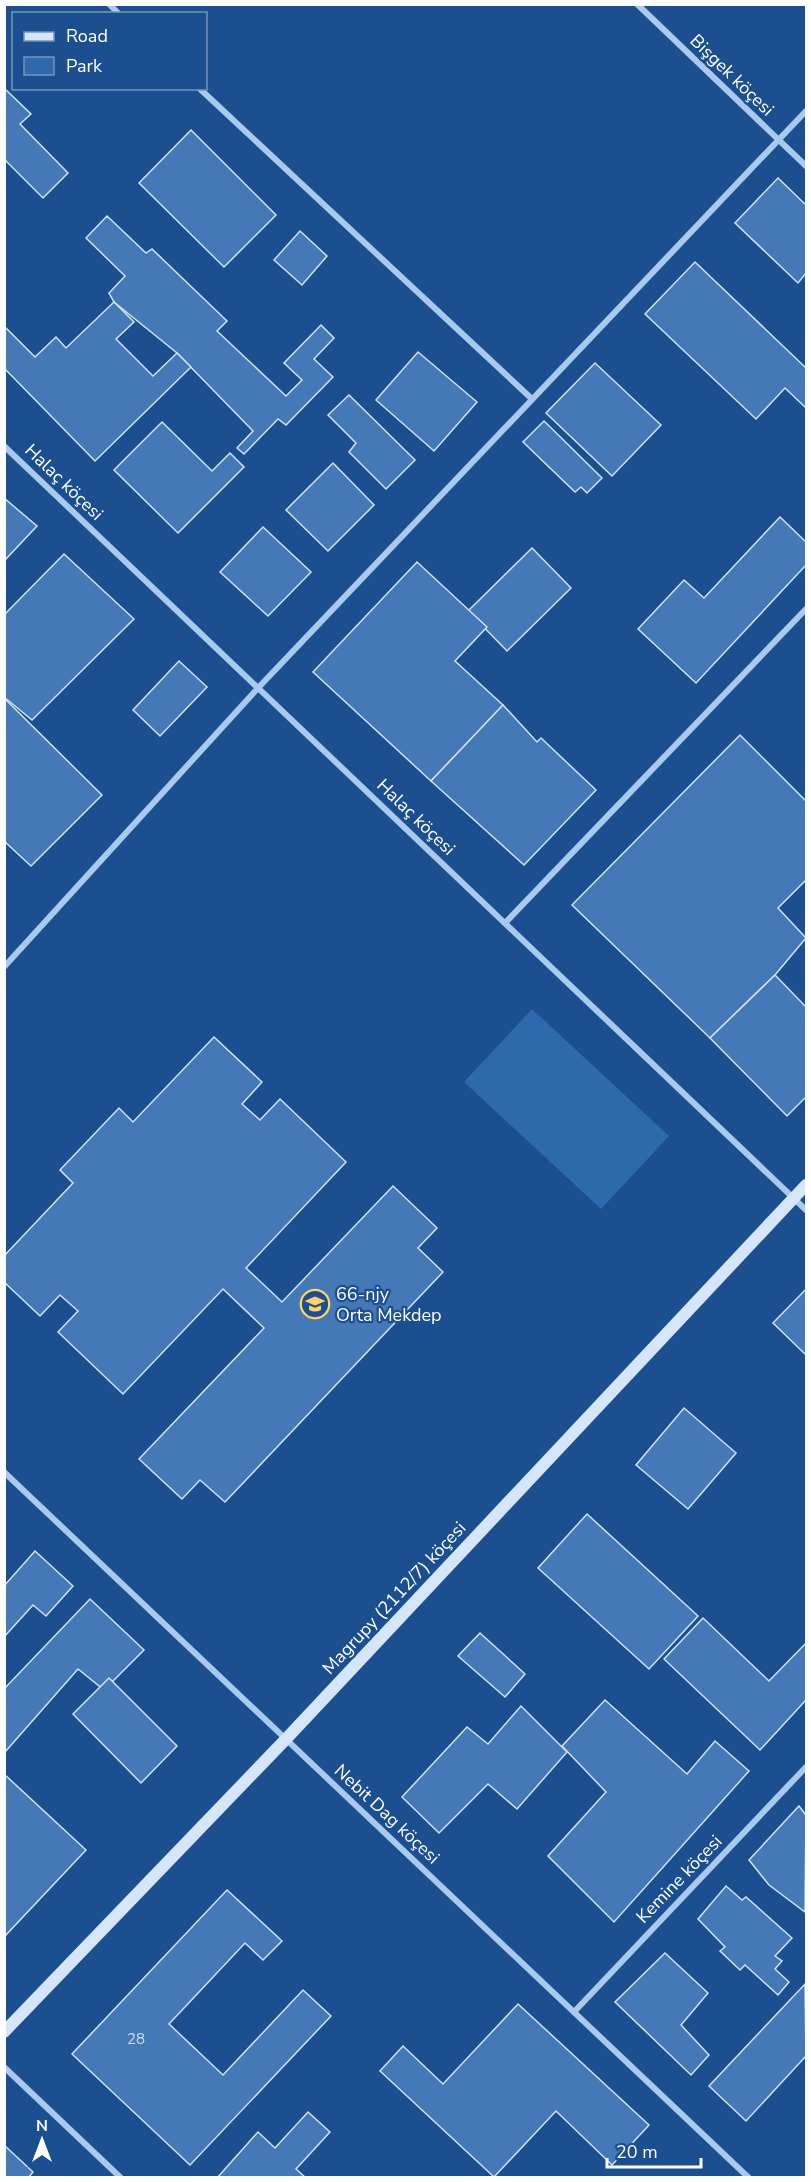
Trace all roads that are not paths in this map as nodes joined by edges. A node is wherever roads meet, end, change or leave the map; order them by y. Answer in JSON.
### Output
{"nodes":[{"id":1,"x":637,"y":4,"type":"edge"},
{"id":2,"x":201,"y":90,"type":"edge"},
{"id":3,"x":807,"y":111,"type":"edge"},
{"id":4,"x":778,"y":139,"type":"junction"},
{"id":5,"x":807,"y":166,"type":"edge"},
{"id":6,"x":532,"y":399,"type":"junction"},
{"id":7,"x":4,"y":446,"type":"edge"},
{"id":8,"x":807,"y":609,"type":"edge"},
{"id":9,"x":258,"y":688,"type":"junction"},
{"id":10,"x":505,"y":923,"type":"junction"},
{"id":11,"x":4,"y":967,"type":"edge"},
{"id":12,"x":807,"y":1185,"type":"edge"},
{"id":13,"x":794,"y":1198,"type":"junction"},
{"id":14,"x":807,"y":1210,"type":"edge"},
{"id":15,"x":4,"y":1472,"type":"edge"},
{"id":16,"x":286,"y":1739,"type":"junction"},
{"id":17,"x":807,"y":1767,"type":"edge"},
{"id":18,"x":574,"y":2012,"type":"junction"},
{"id":19,"x":4,"y":2032,"type":"edge"},
{"id":20,"x":4,"y":2067,"type":"edge"},
{"id":21,"x":121,"y":2178,"type":"edge"},
{"id":22,"x":749,"y":2178,"type":"edge"}],
"edges":[{"from":1,"to":4,"type":"street","name":"Bişgek köçesi"},
{"from":2,"to":6,"type":"street"},
{"from":3,"to":4,"type":"street"},
{"from":4,"to":5,"type":"street","name":"Bişgek köçesi"},
{"from":4,"to":6,"type":"street"},
{"from":6,"to":9,"type":"street"},
{"from":7,"to":9,"type":"street","name":"Halaç köçesi"},
{"from":8,"to":10,"type":"street"},
{"from":9,"to":10,"type":"street","name":"Halaç köçesi"},
{"from":9,"to":11,"type":"street"},
{"from":10,"to":13,"type":"street","name":"Halaç köçesi"},
{"from":12,"to":13,"type":"street","name":"Magrupy (2112/7) köçesi"},
{"from":13,"to":14,"type":"street","name":"Halaç köçesi"},
{"from":13,"to":16,"type":"street","name":"Magrupy (2112/7) köçesi"},
{"from":15,"to":16,"type":"street","name":"Nebit Dag köçesi"},
{"from":16,"to":18,"type":"street","name":"Nebit Dag köçesi"},
{"from":16,"to":19,"type":"street","name":"Magrupy (2112/7) köçesi"},
{"from":17,"to":18,"type":"street","name":"Kemine köçesi"},
{"from":18,"to":22,"type":"street","name":"Nebit Dag köçesi"},
{"from":20,"to":21,"type":"street"}]}
